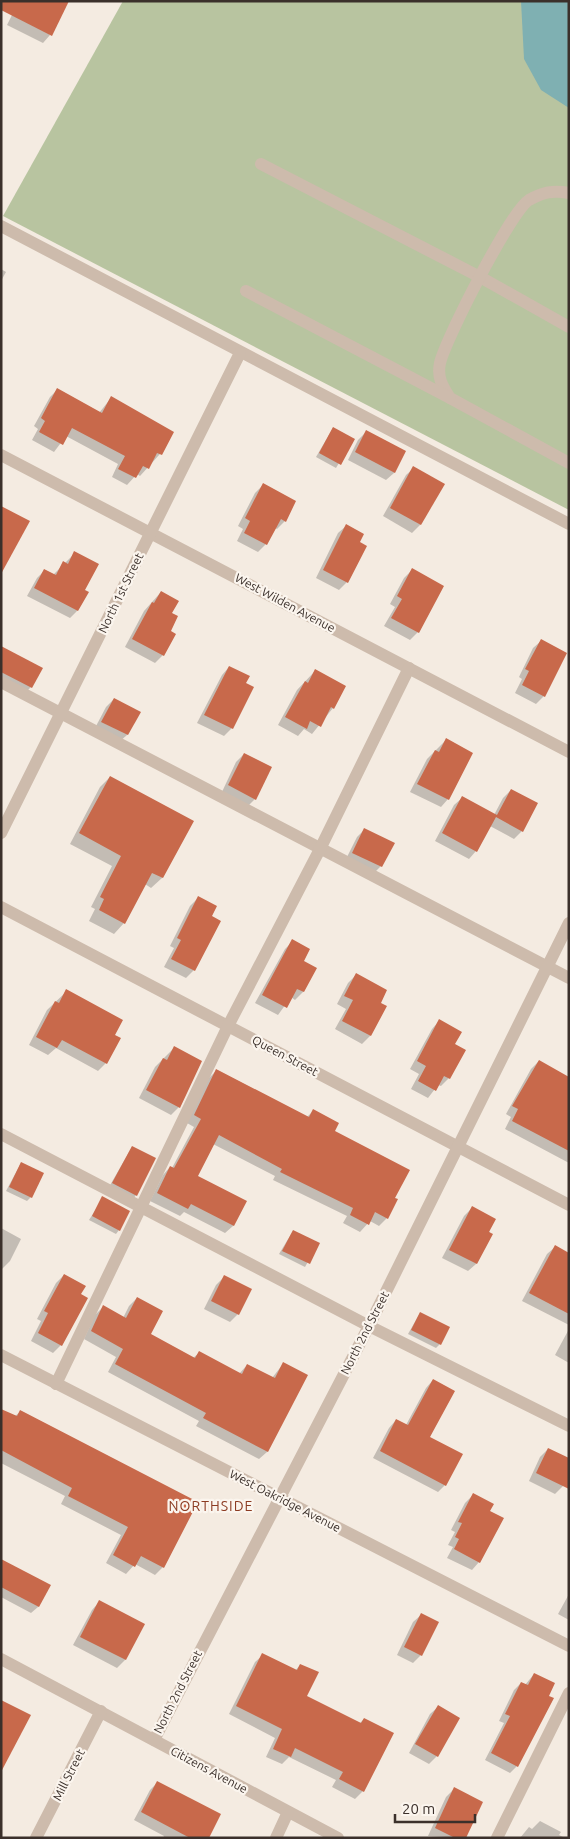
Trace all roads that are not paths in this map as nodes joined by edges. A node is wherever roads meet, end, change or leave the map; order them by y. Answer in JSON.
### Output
{"nodes":[{"id":1,"x":261,"y":164,"type":"dead end"},
{"id":2,"x":569,"y":193,"type":"edge"},
{"id":3,"x":1,"y":226,"type":"edge"},
{"id":4,"x":480,"y":277,"type":"junction"},
{"id":5,"x":246,"y":291,"type":"dead end"},
{"id":6,"x":569,"y":327,"type":"edge"},
{"id":7,"x":240,"y":353,"type":"junction"},
{"id":8,"x":450,"y":398,"type":"junction"},
{"id":9,"x":1,"y":455,"type":"edge"},
{"id":10,"x":569,"y":464,"type":"edge"},
{"id":11,"x":569,"y":524,"type":"edge"},
{"id":12,"x":150,"y":532,"type":"junction"},
{"id":13,"x":409,"y":668,"type":"junction"},
{"id":14,"x":1,"y":682,"type":"edge"},
{"id":15,"x":61,"y":714,"type":"junction"},
{"id":16,"x":569,"y":752,"type":"edge"},
{"id":17,"x":1,"y":833,"type":"edge"},
{"id":18,"x":320,"y":849,"type":"junction"},
{"id":19,"x":1,"y":907,"type":"edge"},
{"id":20,"x":569,"y":923,"type":"edge"},
{"id":21,"x":547,"y":967,"type":"junction"},
{"id":22,"x":569,"y":978,"type":"edge"},
{"id":23,"x":228,"y":1026,"type":"junction"},
{"id":24,"x":1,"y":1134,"type":"edge"},
{"id":25,"x":458,"y":1146,"type":"junction"},
{"id":26,"x":569,"y":1204,"type":"edge"},
{"id":27,"x":143,"y":1207,"type":"junction"},
{"id":28,"x":369,"y":1326,"type":"junction"},
{"id":29,"x":1,"y":1355,"type":"edge"},
{"id":30,"x":56,"y":1384,"type":"junction"},
{"id":31,"x":569,"y":1426,"type":"edge"},
{"id":32,"x":278,"y":1498,"type":"junction"},
{"id":33,"x":569,"y":1646,"type":"edge"},
{"id":34,"x":1,"y":1659,"type":"edge"},
{"id":35,"x":569,"y":1693,"type":"edge"},
{"id":36,"x":101,"y":1712,"type":"junction"},
{"id":37,"x":154,"y":1740,"type":"junction"},
{"id":38,"x":288,"y":1812,"type":"junction"},
{"id":39,"x":36,"y":1838,"type":"edge"},
{"id":40,"x":276,"y":1838,"type":"edge"},
{"id":41,"x":338,"y":1838,"type":"edge"},
{"id":42,"x":497,"y":1838,"type":"edge"}],
"edges":[{"from":1,"to":4,"type":"street"},
{"from":2,"to":4,"type":"street"},
{"from":3,"to":7,"type":"street"},
{"from":4,"to":6,"type":"street"},
{"from":4,"to":8,"type":"street"},
{"from":5,"to":8,"type":"street"},
{"from":7,"to":11,"type":"street"},
{"from":7,"to":12,"type":"street","name":"North 1st Street"},
{"from":8,"to":10,"type":"street"},
{"from":9,"to":12,"type":"street","name":"West Wilden Avenue"},
{"from":12,"to":13,"type":"street","name":"West Wilden Avenue"},
{"from":12,"to":15,"type":"street","name":"North 1st Street"},
{"from":13,"to":16,"type":"street","name":"West Wilden Avenue"},
{"from":13,"to":18,"type":"street"},
{"from":14,"to":15,"type":"street"},
{"from":15,"to":17,"type":"street","name":"North 1st Street"},
{"from":15,"to":18,"type":"street"},
{"from":18,"to":21,"type":"street"},
{"from":18,"to":23,"type":"street"},
{"from":19,"to":23,"type":"street","name":"Queen Street"},
{"from":20,"to":21,"type":"street","name":"North 2nd Street"},
{"from":21,"to":22,"type":"street"},
{"from":21,"to":25,"type":"street","name":"North 2nd Street"},
{"from":23,"to":25,"type":"street","name":"Queen Street"},
{"from":23,"to":27,"type":"street"},
{"from":24,"to":27,"type":"street"},
{"from":25,"to":26,"type":"street","name":"Queen Street"},
{"from":25,"to":28,"type":"street","name":"North 2nd Street"},
{"from":27,"to":28,"type":"street"},
{"from":27,"to":30,"type":"street"},
{"from":28,"to":31,"type":"street"},
{"from":28,"to":32,"type":"street","name":"North 2nd Street"},
{"from":29,"to":30,"type":"street","name":"West Oakridge Avenue"},
{"from":30,"to":32,"type":"street","name":"West Oakridge Avenue"},
{"from":32,"to":33,"type":"street","name":"West Oakridge Avenue"},
{"from":32,"to":37,"type":"street","name":"North 2nd Street"},
{"from":34,"to":36,"type":"street","name":"Citizens Avenue"},
{"from":35,"to":42,"type":"street"},
{"from":36,"to":37,"type":"street","name":"Citizens Avenue"},
{"from":36,"to":39,"type":"street","name":"Mill Street"},
{"from":37,"to":38,"type":"street","name":"Citizens Avenue"},
{"from":38,"to":40,"type":"street"},
{"from":38,"to":41,"type":"street","name":"Citizens Avenue"}]}
